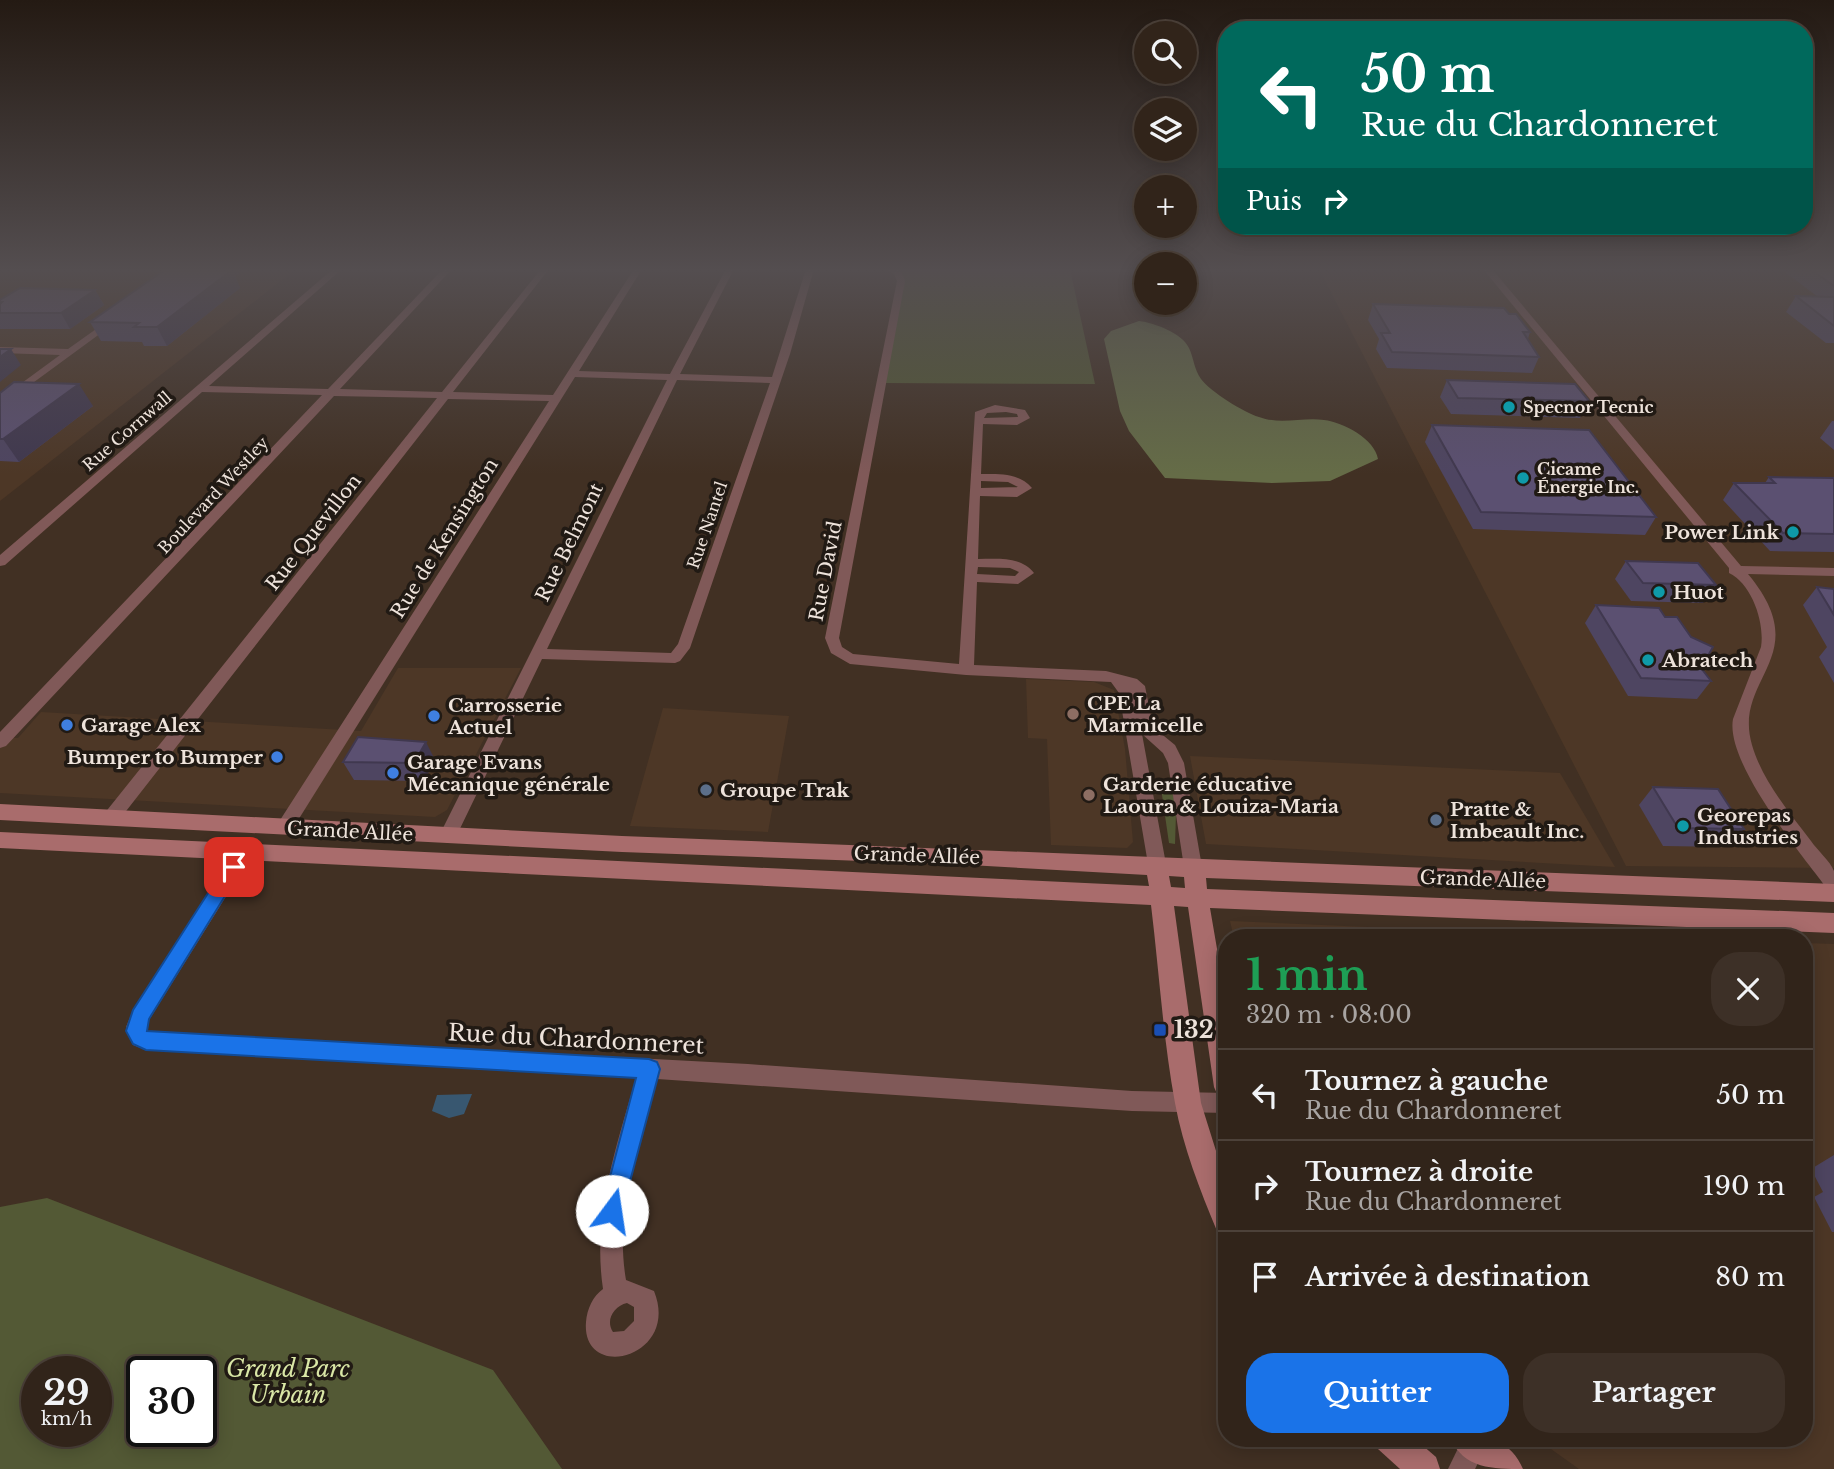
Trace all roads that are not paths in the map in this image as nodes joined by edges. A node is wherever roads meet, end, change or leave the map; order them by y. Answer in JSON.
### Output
{"nodes":[{"id":1,"x":89,"y":338,"type":"edge"},
{"id":2,"x":259,"y":338,"type":"edge"},
{"id":3,"x":383,"y":338,"type":"edge"},
{"id":4,"x":491,"y":338,"type":"edge"},
{"id":5,"x":594,"y":338,"type":"edge"},
{"id":6,"x":694,"y":338,"type":"edge"},
{"id":7,"x":789,"y":338,"type":"edge"},
{"id":8,"x":890,"y":338,"type":"edge"},
{"id":9,"x":1543,"y":338,"type":"edge"},
{"id":10,"x":0,"y":350,"type":"edge"},
{"id":11,"x":69,"y":352,"type":"junction"},
{"id":12,"x":570,"y":374,"type":"junction"},
{"id":13,"x":674,"y":376,"type":"junction"},
{"id":14,"x":776,"y":380,"type":"junction"},
{"id":15,"x":199,"y":389,"type":"junction"},
{"id":16,"x":332,"y":392,"type":"junction"},
{"id":17,"x":445,"y":396,"type":"junction"},
{"id":18,"x":555,"y":398,"type":"junction"},
{"id":19,"x":0,"y":404,"type":"edge"},
{"id":20,"x":978,"y":421,"type":"dead end"},
{"id":21,"x":975,"y":477,"type":"junction"},
{"id":22,"x":975,"y":492,"type":"junction"},
{"id":23,"x":0,"y":562,"type":"edge"},
{"id":24,"x":972,"y":563,"type":"junction"},
{"id":25,"x":1734,"y":570,"type":"junction"},
{"id":26,"x":1834,"y":572,"type":"edge"},
{"id":27,"x":971,"y":578,"type":"junction"},
{"id":28,"x":537,"y":654,"type":"junction"},
{"id":29,"x":966,"y":670,"type":"junction"},
{"id":30,"x":1116,"y":678,"type":"junction"},
{"id":31,"x":0,"y":743,"type":"edge"},
{"id":32,"x":0,"y":812,"type":"edge"},
{"id":33,"x":110,"y":819,"type":"junction"},
{"id":34,"x":284,"y":828,"type":"junction"},
{"id":35,"x":448,"y":836,"type":"junction"},
{"id":36,"x":0,"y":840,"type":"edge"},
{"id":37,"x":244,"y":853,"type":"junction"},
{"id":38,"x":1157,"y":864,"type":"junction"},
{"id":39,"x":1193,"y":867,"type":"junction"},
{"id":40,"x":1834,"y":886,"type":"edge"},
{"id":41,"x":1834,"y":893,"type":"edge"},
{"id":42,"x":1161,"y":896,"type":"junction"},
{"id":43,"x":1197,"y":898,"type":"junction"},
{"id":44,"x":1834,"y":923,"type":"edge"},
{"id":45,"x":1218,"y":1030,"type":"edge"},
{"id":46,"x":649,"y":1069,"type":"junction"},
{"id":47,"x":1188,"y":1102,"type":"junction"},
{"id":48,"x":1218,"y":1103,"type":"edge"},
{"id":49,"x":1218,"y":1198,"type":"edge"},
{"id":50,"x":616,"y":1293,"type":"dead end"},
{"id":51,"x":1399,"y":1447,"type":"edge"},
{"id":52,"x":1467,"y":1451,"type":"edge"},
{"id":53,"x":1424,"y":1469,"type":"edge"},
{"id":54,"x":1507,"y":1469,"type":"edge"}],
"edges":[{"from":1,"to":11,"type":"street"},
{"from":2,"to":15,"type":"street","name":"Rue Cornwall"},
{"from":3,"to":16,"type":"street","name":"Boulevard Westley"},
{"from":4,"to":17,"type":"street","name":"Rue Quevillon"},
{"from":5,"to":12,"type":"street","name":"Rue de Kensington"},
{"from":6,"to":13,"type":"street","name":"Rue Belmont"},
{"from":7,"to":14,"type":"street","name":"Rue Nantel"},
{"from":8,"to":29,"type":"street","name":"Rue David"},
{"from":9,"to":25,"type":"street"},
{"from":10,"to":11,"type":"street"},
{"from":11,"to":19,"type":"street"},
{"from":12,"to":13,"type":"street"},
{"from":12,"to":18,"type":"street","name":"Rue de Kensington"},
{"from":13,"to":14,"type":"street"},
{"from":13,"to":28,"type":"street","name":"Rue Belmont"},
{"from":14,"to":28,"type":"street","name":"Rue Nantel"},
{"from":15,"to":16,"type":"street"},
{"from":15,"to":23,"type":"street","name":"Rue Cornwall"},
{"from":16,"to":17,"type":"street"},
{"from":16,"to":31,"type":"street","name":"Boulevard Westley"},
{"from":17,"to":18,"type":"street"},
{"from":17,"to":33,"type":"street","name":"Rue Quevillon"},
{"from":18,"to":34,"type":"street","name":"Rue de Kensington"},
{"from":20,"to":21,"type":"street"},
{"from":21,"to":22,"type":"street"},
{"from":21,"to":22,"type":"street"},
{"from":22,"to":24,"type":"street"},
{"from":24,"to":27,"type":"street"},
{"from":24,"to":27,"type":"street"},
{"from":25,"to":26,"type":"street"},
{"from":25,"to":40,"type":"street"},
{"from":27,"to":29,"type":"street"},
{"from":28,"to":35,"type":"street","name":"Rue Belmont"},
{"from":29,"to":30,"type":"street","name":"Rue David"},
{"from":30,"to":38,"type":"street"},
{"from":30,"to":39,"type":"street"},
{"from":32,"to":33,"type":"main road","name":"Grande Allée"},
{"from":33,"to":34,"type":"main road","name":"Grande Allée"},
{"from":34,"to":35,"type":"main road","name":"Grande Allée"},
{"from":35,"to":38,"type":"main road","name":"Grande Allée"},
{"from":36,"to":37,"type":"main road","name":"Grande Allée"},
{"from":37,"to":42,"type":"main road","name":"Grande Allée"},
{"from":37,"to":46,"type":"street","name":"Rue du Chardonneret"},
{"from":38,"to":39,"type":"main road","name":"Grande Allée"},
{"from":38,"to":42,"type":"main road"},
{"from":39,"to":41,"type":"main road","name":"Grande Allée"},
{"from":39,"to":43,"type":"main road"},
{"from":42,"to":43,"type":"main road","name":"Grande Allée"},
{"from":42,"to":47,"type":"main road"},
{"from":43,"to":44,"type":"main road","name":"Grande Allée"},
{"from":43,"to":45,"type":"main road"},
{"from":46,"to":47,"type":"street","name":"Rue du Chardonneret"},
{"from":46,"to":50,"type":"street"},
{"from":47,"to":48,"type":"street","name":"Rue du Chardonneret"},
{"from":47,"to":49,"type":"main road"},
{"from":51,"to":53,"type":"main road"},
{"from":52,"to":54,"type":"main road"}]}
